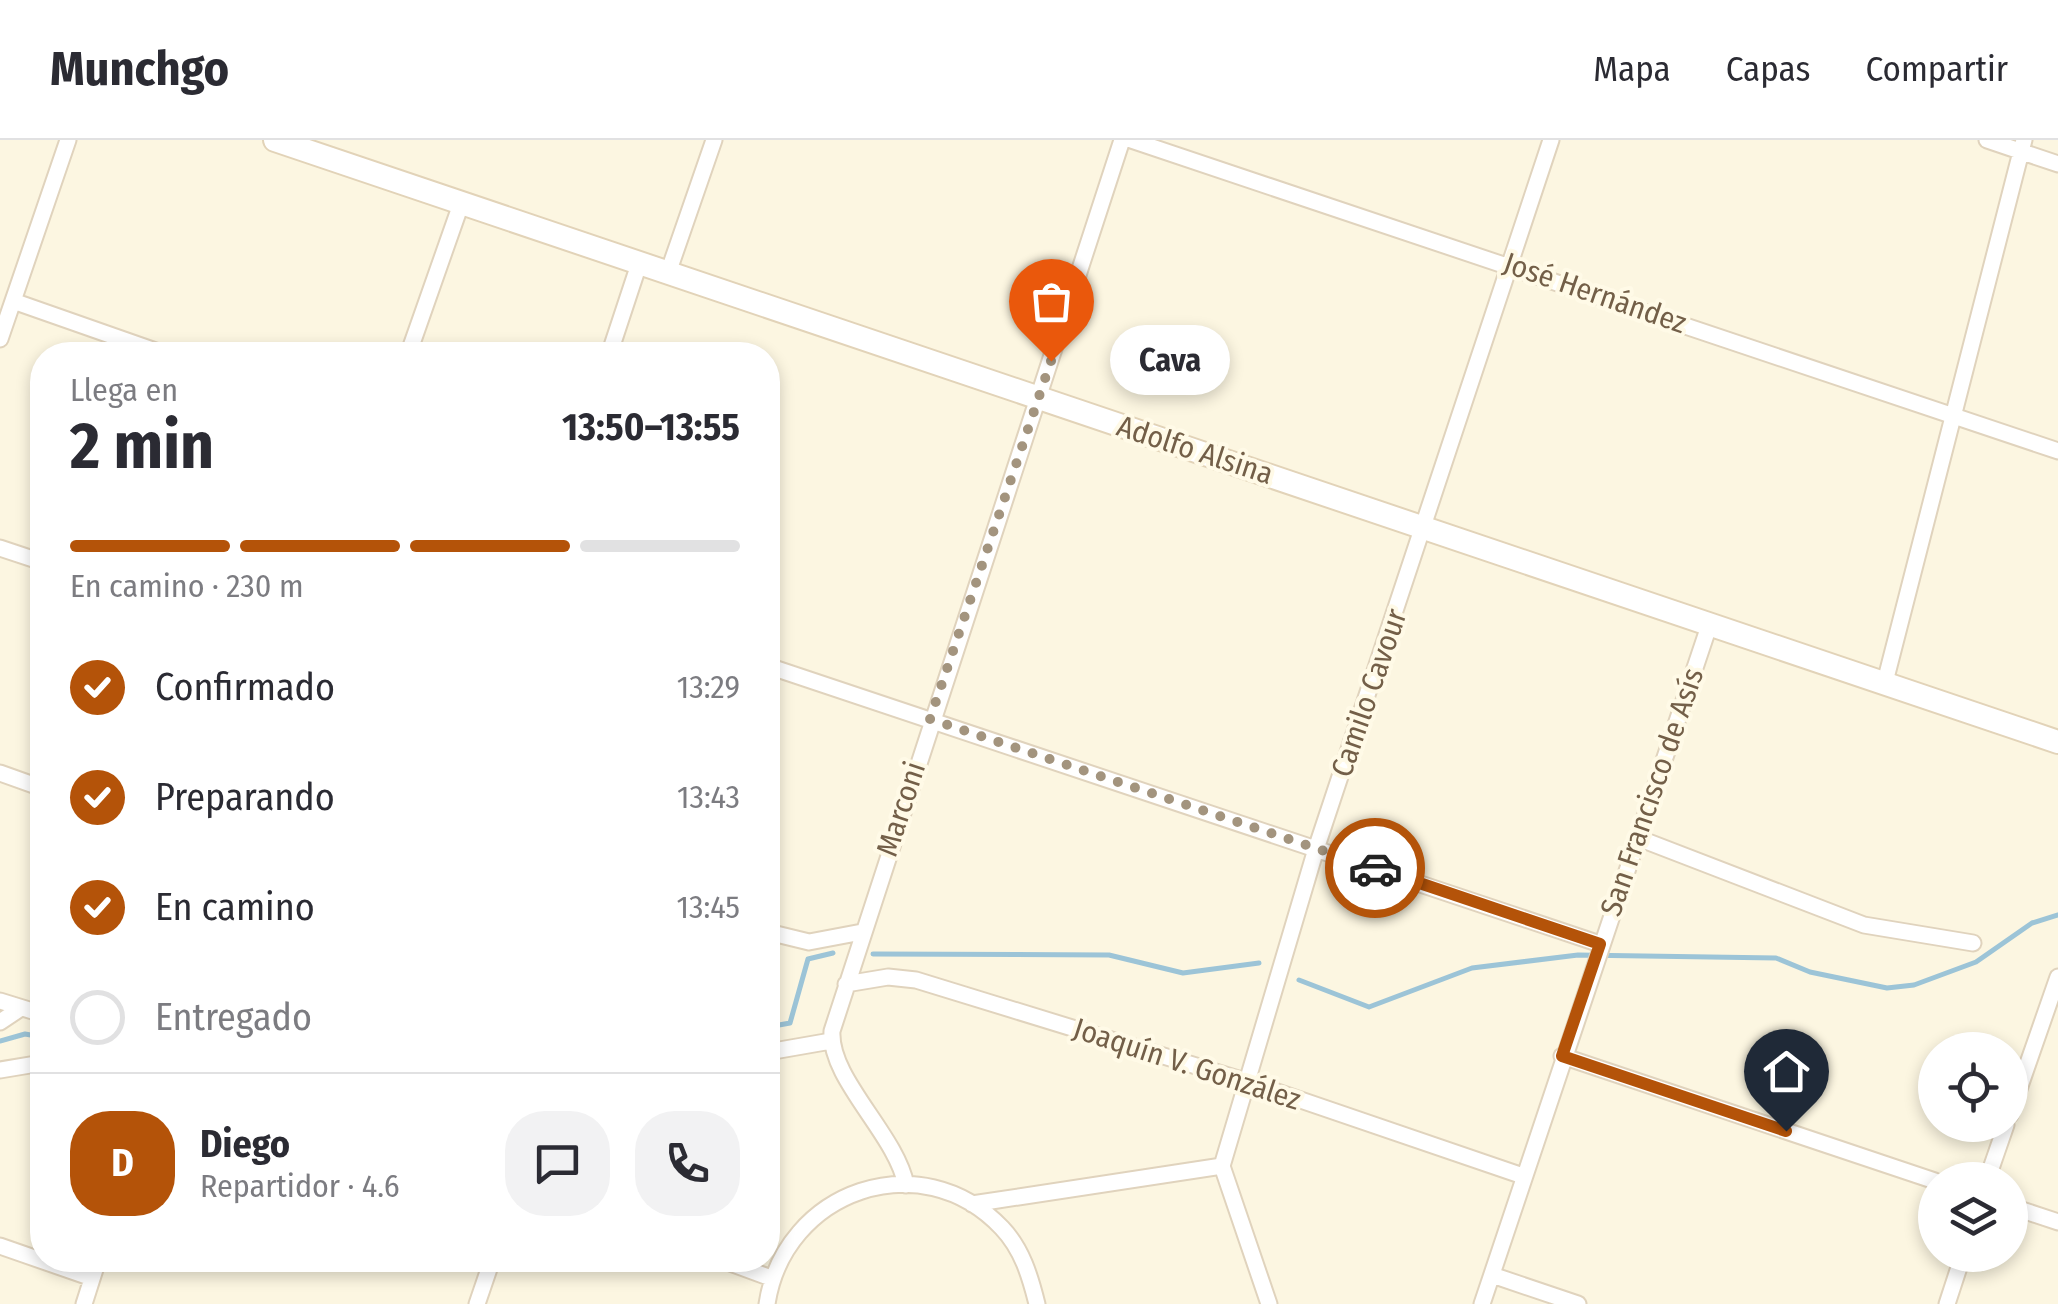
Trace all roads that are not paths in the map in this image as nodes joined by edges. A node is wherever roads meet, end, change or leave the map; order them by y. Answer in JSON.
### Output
{"nodes":[{"id":1,"x":68,"y":140,"type":"edge"},
{"id":2,"x":275,"y":140,"type":"edge"},
{"id":3,"x":714,"y":140,"type":"edge"},
{"id":4,"x":1122,"y":140,"type":"edge"},
{"id":5,"x":1131,"y":140,"type":"edge"},
{"id":6,"x":1550,"y":140,"type":"edge"},
{"id":7,"x":1987,"y":140,"type":"edge"},
{"id":8,"x":303,"y":144,"type":"edge"},
{"id":9,"x":2023,"y":146,"type":"edge"},
{"id":10,"x":2058,"y":164,"type":"edge"},
{"id":11,"x":461,"y":204,"type":"junction"},
{"id":12,"x":638,"y":264,"type":"junction"},
{"id":13,"x":1509,"y":264,"type":"junction"},
{"id":14,"x":668,"y":273,"type":"junction"},
{"id":15,"x":13,"y":301,"type":"junction"},
{"id":16,"x":0,"y":339,"type":"edge"},
{"id":17,"x":130,"y":342,"type":"edge"},
{"id":18,"x":413,"y":342,"type":"edge"},
{"id":19,"x":614,"y":342,"type":"edge"},
{"id":20,"x":1040,"y":398,"type":"junction"},
{"id":21,"x":1955,"y":416,"type":"junction"},
{"id":22,"x":2058,"y":452,"type":"edge"},
{"id":23,"x":1425,"y":526,"type":"junction"},
{"id":24,"x":0,"y":548,"type":"edge"},
{"id":25,"x":30,"y":558,"type":"edge"},
{"id":26,"x":1710,"y":623,"type":"junction"},
{"id":27,"x":780,"y":670,"type":"edge"},
{"id":28,"x":1885,"y":682,"type":"junction"},
{"id":29,"x":930,"y":719,"type":"junction"},
{"id":30,"x":2058,"y":742,"type":"edge"},
{"id":31,"x":0,"y":773,"type":"edge"},
{"id":32,"x":30,"y":784,"type":"edge"},
{"id":33,"x":1638,"y":838,"type":"junction"},
{"id":34,"x":1316,"y":849,"type":"junction"},
{"id":35,"x":862,"y":932,"type":"junction"},
{"id":36,"x":780,"y":935,"type":"edge"},
{"id":37,"x":1973,"y":943,"type":"dead end"},
{"id":38,"x":1597,"y":953,"type":"junction"},
{"id":39,"x":2057,"y":983,"type":"edge"},
{"id":40,"x":846,"y":984,"type":"junction"},
{"id":41,"x":0,"y":1000,"type":"edge"},
{"id":42,"x":22,"y":1008,"type":"junction"},
{"id":43,"x":30,"y":1010,"type":"edge"},
{"id":44,"x":0,"y":1022,"type":"edge"},
{"id":45,"x":831,"y":1041,"type":"junction"},
{"id":46,"x":780,"y":1050,"type":"edge"},
{"id":47,"x":1562,"y":1056,"type":"junction"},
{"id":48,"x":2028,"y":1064,"type":"edge"},
{"id":49,"x":30,"y":1065,"type":"edge"},
{"id":50,"x":0,"y":1070,"type":"edge"},
{"id":51,"x":1246,"y":1081,"type":"junction"},
{"id":52,"x":1222,"y":1166,"type":"junction"},
{"id":53,"x":1918,"y":1175,"type":"edge"},
{"id":54,"x":1524,"y":1176,"type":"junction"},
{"id":55,"x":906,"y":1185,"type":"junction"},
{"id":56,"x":972,"y":1204,"type":"junction"},
{"id":57,"x":2028,"y":1212,"type":"edge"},
{"id":58,"x":2058,"y":1222,"type":"edge"},
{"id":59,"x":0,"y":1246,"type":"edge"},
{"id":60,"x":30,"y":1256,"type":"edge"},
{"id":61,"x":780,"y":1259,"type":"edge"},
{"id":62,"x":75,"y":1272,"type":"edge"},
{"id":63,"x":94,"y":1272,"type":"edge"},
{"id":64,"x":488,"y":1272,"type":"edge"},
{"id":65,"x":755,"y":1272,"type":"edge"},
{"id":66,"x":774,"y":1272,"type":"edge"},
{"id":67,"x":1957,"y":1272,"type":"edge"},
{"id":68,"x":1492,"y":1275,"type":"junction"},
{"id":69,"x":92,"y":1278,"type":"junction"},
{"id":70,"x":771,"y":1278,"type":"junction"},
{"id":71,"x":84,"y":1304,"type":"edge"},
{"id":72,"x":477,"y":1304,"type":"edge"},
{"id":73,"x":767,"y":1304,"type":"edge"},
{"id":74,"x":1037,"y":1304,"type":"edge"},
{"id":75,"x":1268,"y":1304,"type":"edge"},
{"id":76,"x":1482,"y":1304,"type":"edge"},
{"id":77,"x":1578,"y":1304,"type":"edge"},
{"id":78,"x":1947,"y":1304,"type":"edge"}],
"edges":[{"from":1,"to":15,"type":"street"},
{"from":2,"to":8,"type":"street","name":"Adolfo Alsina"},
{"from":3,"to":14,"type":"street"},
{"from":4,"to":20,"type":"street","name":"Marconi"},
{"from":5,"to":13,"type":"street","name":"José Hernández"},
{"from":6,"to":13,"type":"street","name":"Camilo Cavour"},
{"from":7,"to":9,"type":"street"},
{"from":8,"to":11,"type":"street","name":"Adolfo Alsina"},
{"from":9,"to":10,"type":"street"},
{"from":9,"to":21,"type":"street"},
{"from":11,"to":12,"type":"street","name":"Adolfo Alsina"},
{"from":11,"to":18,"type":"street"},
{"from":12,"to":14,"type":"street","name":"Adolfo Alsina"},
{"from":12,"to":19,"type":"street"},
{"from":13,"to":21,"type":"street","name":"José Hernández"},
{"from":13,"to":23,"type":"street","name":"Camilo Cavour"},
{"from":14,"to":20,"type":"street","name":"Adolfo Alsina"},
{"from":15,"to":16,"type":"street"},
{"from":15,"to":17,"type":"street"},
{"from":20,"to":23,"type":"street","name":"Adolfo Alsina"},
{"from":20,"to":29,"type":"street","name":"Marconi"},
{"from":21,"to":22,"type":"street","name":"José Hernández"},
{"from":21,"to":28,"type":"street"},
{"from":23,"to":26,"type":"street","name":"Adolfo Alsina"},
{"from":23,"to":34,"type":"street","name":"Camilo Cavour"},
{"from":24,"to":25,"type":"street"},
{"from":26,"to":28,"type":"street","name":"Adolfo Alsina"},
{"from":26,"to":33,"type":"street","name":"San Francisco de Asís"},
{"from":27,"to":29,"type":"street"},
{"from":28,"to":30,"type":"street","name":"Adolfo Alsina"},
{"from":29,"to":34,"type":"street"},
{"from":29,"to":35,"type":"street","name":"Marconi"},
{"from":31,"to":32,"type":"street"},
{"from":33,"to":37,"type":"street"},
{"from":33,"to":38,"type":"street","name":"San Francisco de Asís"},
{"from":34,"to":38,"type":"street"},
{"from":34,"to":51,"type":"street","name":"Camilo Cavour"},
{"from":35,"to":36,"type":"street"},
{"from":35,"to":40,"type":"street","name":"Marconi"},
{"from":38,"to":47,"type":"street","name":"San Francisco de Asís"},
{"from":39,"to":48,"type":"street"},
{"from":40,"to":45,"type":"street","name":"Marconi"},
{"from":40,"to":51,"type":"street","name":"Joaquín V. González"},
{"from":41,"to":42,"type":"street"},
{"from":42,"to":43,"type":"street"},
{"from":42,"to":44,"type":"street"},
{"from":45,"to":46,"type":"street"},
{"from":45,"to":55,"type":"street"},
{"from":47,"to":53,"type":"street"},
{"from":47,"to":54,"type":"street","name":"San Francisco de Asís"},
{"from":49,"to":50,"type":"street"},
{"from":51,"to":52,"type":"street","name":"Camilo Cavour"},
{"from":51,"to":54,"type":"street","name":"Joaquín V. González"},
{"from":52,"to":56,"type":"street"},
{"from":52,"to":75,"type":"street"},
{"from":54,"to":68,"type":"street","name":"San Francisco de Asís"},
{"from":55,"to":56,"type":"street"},
{"from":55,"to":61,"type":"street"},
{"from":56,"to":74,"type":"street"},
{"from":57,"to":58,"type":"street"},
{"from":59,"to":60,"type":"street"},
{"from":62,"to":69,"type":"street"},
{"from":63,"to":69,"type":"street"},
{"from":64,"to":72,"type":"street"},
{"from":65,"to":70,"type":"street"},
{"from":66,"to":70,"type":"street"},
{"from":67,"to":78,"type":"street"},
{"from":68,"to":76,"type":"street","name":"San Francisco de Asís"},
{"from":68,"to":77,"type":"street"},
{"from":69,"to":71,"type":"street"},
{"from":70,"to":73,"type":"street"}]}
